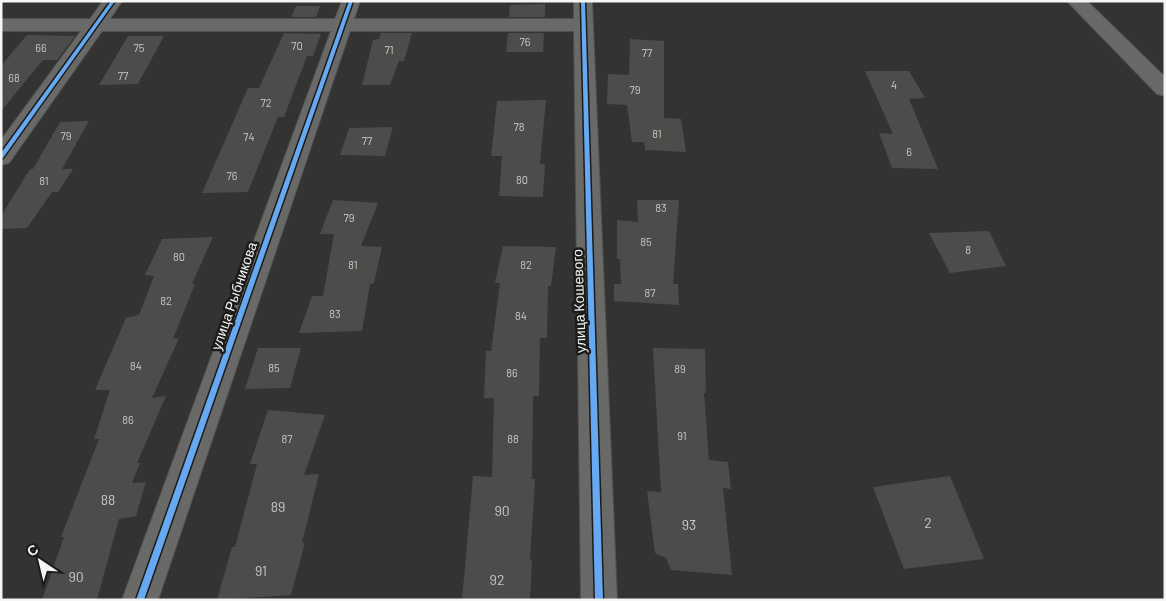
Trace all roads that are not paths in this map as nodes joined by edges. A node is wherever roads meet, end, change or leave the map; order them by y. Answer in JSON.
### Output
{"nodes":[{"id":1,"x":113,"y":1,"type":"edge"},
{"id":2,"x":1076,"y":1,"type":"edge"},
{"id":3,"x":347,"y":13,"type":"edge"},
{"id":4,"x":583,"y":13,"type":"edge"},
{"id":5,"x":1,"y":25,"type":"edge"},
{"id":6,"x":95,"y":26,"type":"junction"},
{"id":7,"x":1165,"y":89,"type":"edge"},
{"id":8,"x":1,"y":157,"type":"edge"},
{"id":9,"x":140,"y":600,"type":"edge"},
{"id":10,"x":600,"y":600,"type":"edge"}],
"edges":[{"from":1,"to":6,"type":"street"},
{"from":2,"to":7,"type":"street"},
{"from":3,"to":4,"type":"street"},
{"from":3,"to":6,"type":"street"},
{"from":3,"to":9,"type":"street","name":"улица Рыбникова"},
{"from":4,"to":10,"type":"street","name":"улица Кошевого"},
{"from":5,"to":6,"type":"street"},
{"from":6,"to":8,"type":"street"}]}
